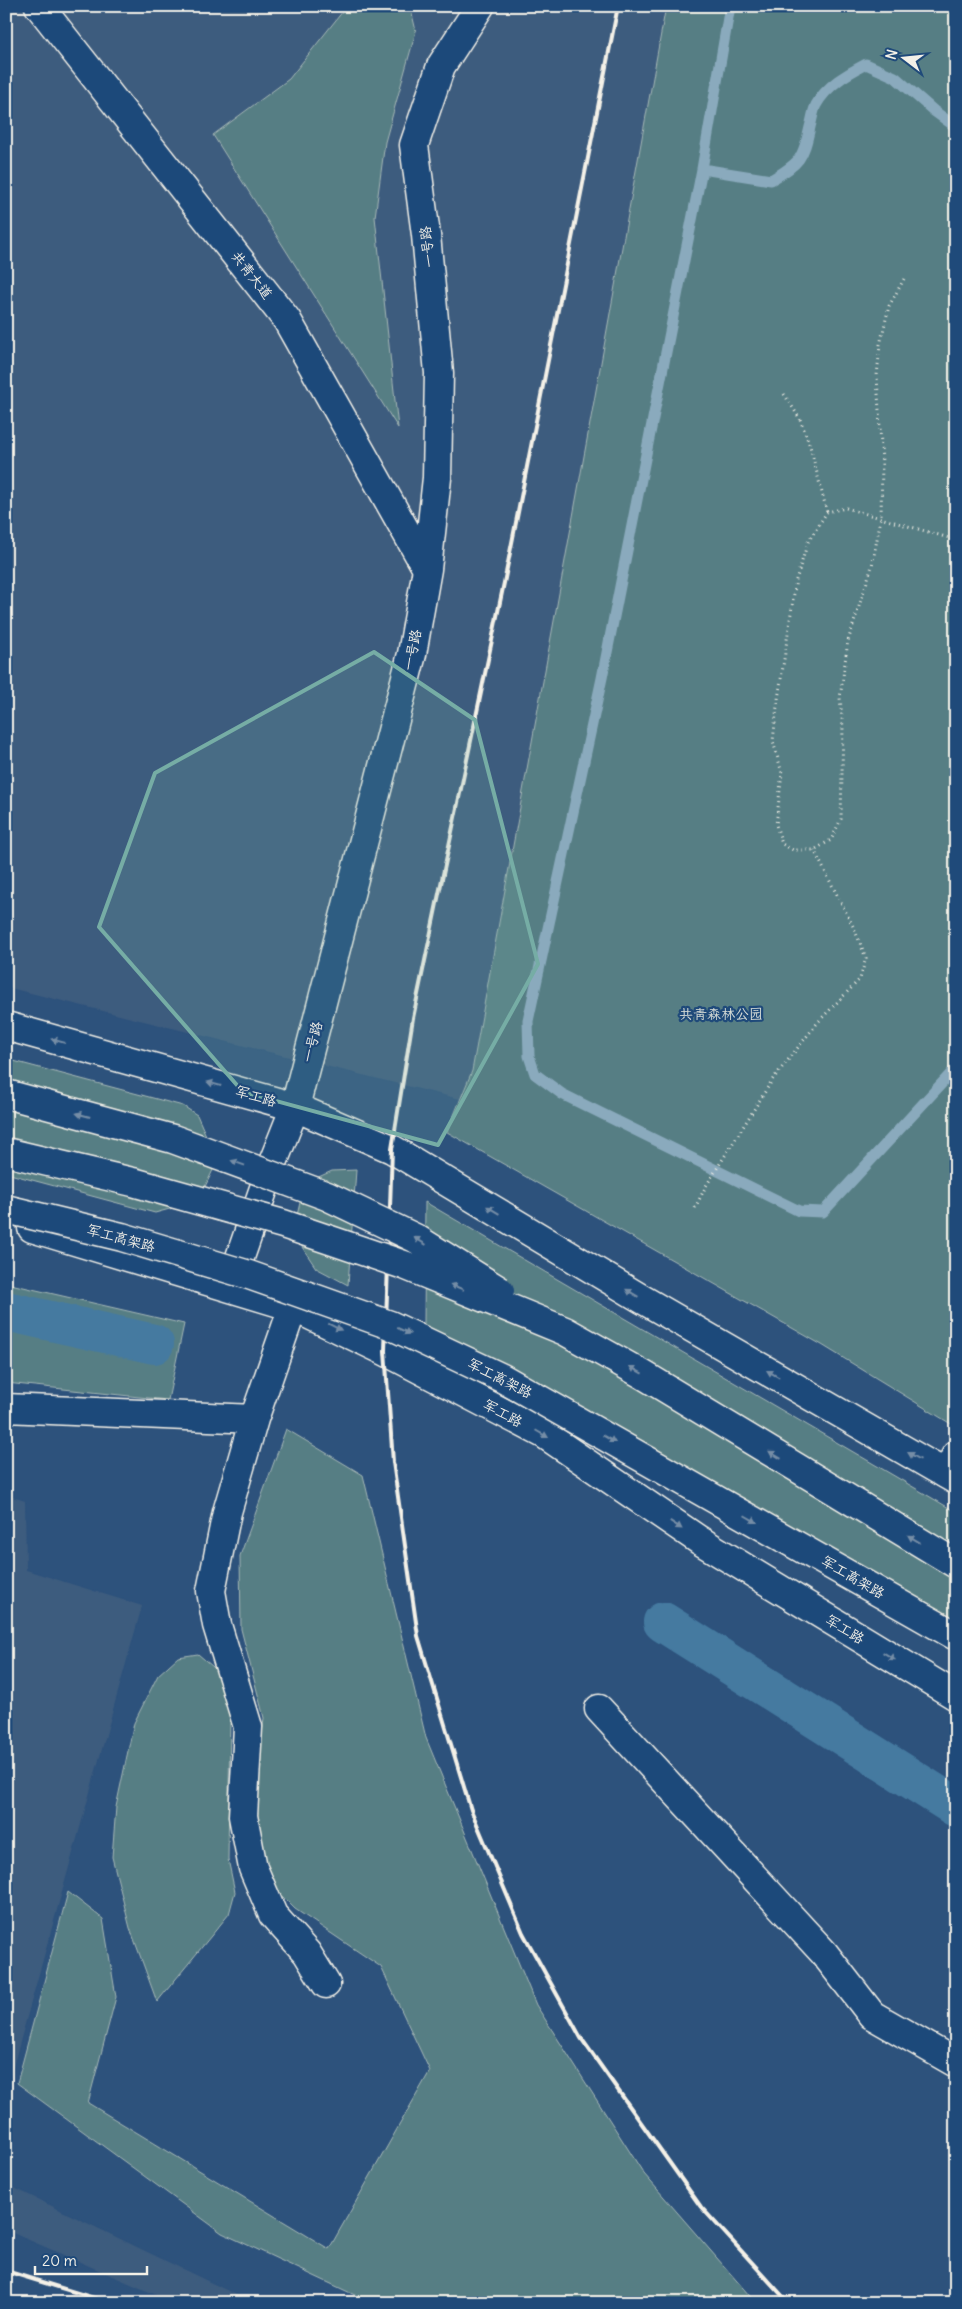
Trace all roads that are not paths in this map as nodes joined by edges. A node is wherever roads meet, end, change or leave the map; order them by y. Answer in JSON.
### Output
{"nodes":[{"id":1,"x":39,"y":6,"type":"edge"},
{"id":2,"x":480,"y":6,"type":"edge"},
{"id":3,"x":427,"y":570,"type":"junction"},
{"id":4,"x":6,"y":1026,"type":"edge"},
{"id":5,"x":6,"y":1094,"type":"edge"},
{"id":6,"x":295,"y":1107,"type":"junction"},
{"id":7,"x":6,"y":1152,"type":"edge"},
{"id":8,"x":6,"y":1209,"type":"edge"},
{"id":9,"x":6,"y":1220,"type":"edge"},
{"id":10,"x":230,"y":1286,"type":"junction"},
{"id":11,"x":294,"y":1307,"type":"junction"},
{"id":12,"x":565,"y":1331,"type":"junction"},
{"id":13,"x":6,"y":1408,"type":"edge"},
{"id":14,"x":254,"y":1419,"type":"junction"},
{"id":15,"x":952,"y":1470,"type":"edge"},
{"id":16,"x":956,"y":1564,"type":"edge"},
{"id":17,"x":956,"y":1636,"type":"edge"},
{"id":18,"x":956,"y":1696,"type":"edge"},
{"id":19,"x":599,"y":1709,"type":"dead end"},
{"id":20,"x":326,"y":1984,"type":"dead end"},
{"id":21,"x":956,"y":2062,"type":"edge"}],
"edges":[{"from":1,"to":3,"type":"main road","name":"共青大道"},
{"from":2,"to":3,"type":"main road","name":"一号路"},
{"from":3,"to":6,"type":"main road","name":"一号路"},
{"from":6,"to":4,"type":"main road","name":"军工路","one_way":true},
{"from":12,"to":5,"type":"main road","one_way":true,"bridge":true},
{"from":6,"to":10,"type":"main road","name":"一号路"},
{"from":15,"to":6,"type":"main road","name":"军工路","one_way":true},
{"from":12,"to":7,"type":"main road","one_way":true,"bridge":true},
{"from":8,"to":17,"type":"main road","name":"军工高架路","one_way":true,"bridge":true},
{"from":9,"to":10,"type":"main road","name":"军工路"},
{"from":10,"to":11,"type":"main road","name":"军工路"},
{"from":11,"to":14,"type":"main road"},
{"from":11,"to":18,"type":"main road","name":"军工路","one_way":true},
{"from":16,"to":12,"type":"main road","one_way":true,"bridge":true},
{"from":13,"to":14,"type":"main road"},
{"from":14,"to":20,"type":"main road"},
{"from":19,"to":21,"type":"main road"}]}
